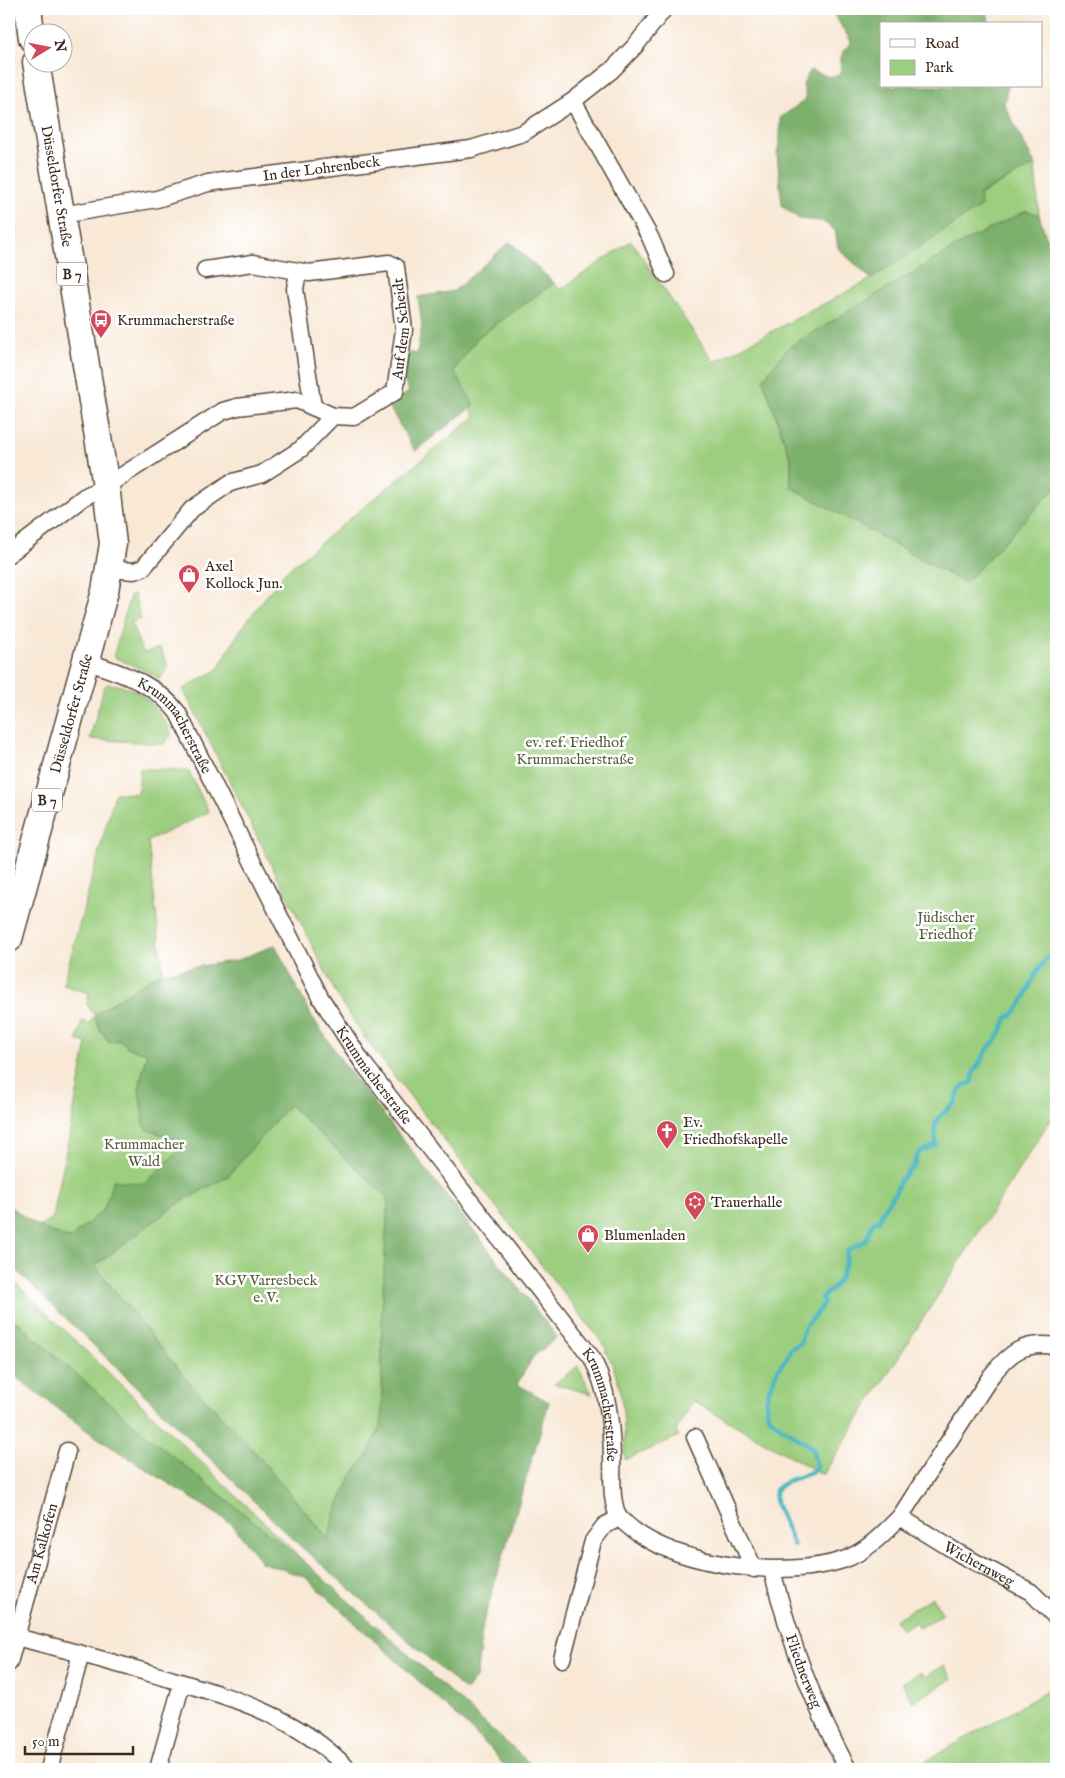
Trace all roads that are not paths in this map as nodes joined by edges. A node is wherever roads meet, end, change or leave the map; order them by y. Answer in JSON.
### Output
{"nodes":[{"id":1,"x":28,"y":9,"type":"edge"},
{"id":2,"x":664,"y":9,"type":"edge"},
{"id":3,"x":30,"y":22,"type":"edge"},
{"id":4,"x":38,"y":72,"type":"edge"},
{"id":5,"x":572,"y":101,"type":"junction"},
{"id":6,"x":61,"y":214,"type":"junction"},
{"id":7,"x":205,"y":270,"type":"dead end"},
{"id":8,"x":298,"y":272,"type":"junction"},
{"id":9,"x":666,"y":274,"type":"dead end"},
{"id":10,"x":313,"y":407,"type":"junction"},
{"id":11,"x":333,"y":416,"type":"junction"},
{"id":12,"x":106,"y":486,"type":"junction"},
{"id":13,"x":9,"y":554,"type":"edge"},
{"id":14,"x":110,"y":570,"type":"junction"},
{"id":15,"x":86,"y":661,"type":"junction"},
{"id":16,"x":9,"y":939,"type":"edge"},
{"id":17,"x":1056,"y":1346,"type":"edge"},
{"id":18,"x":695,"y":1437,"type":"dead end"},
{"id":19,"x":67,"y":1451,"type":"dead end"},
{"id":20,"x":900,"y":1517,"type":"junction"},
{"id":21,"x":619,"y":1518,"type":"junction"},
{"id":22,"x":754,"y":1568,"type":"junction"},
{"id":23,"x":772,"y":1570,"type":"junction"},
{"id":24,"x":1056,"y":1617,"type":"edge"},
{"id":25,"x":16,"y":1637,"type":"junction"},
{"id":26,"x":81,"y":1654,"type":"junction"},
{"id":27,"x":562,"y":1659,"type":"dead end"},
{"id":28,"x":9,"y":1663,"type":"edge"},
{"id":29,"x":182,"y":1683,"type":"junction"},
{"id":30,"x":49,"y":1769,"type":"edge"},
{"id":31,"x":158,"y":1769,"type":"edge"},
{"id":32,"x":348,"y":1769,"type":"edge"},
{"id":33,"x":848,"y":1769,"type":"edge"}],
"edges":[{"from":1,"to":3,"type":"main road"},
{"from":2,"to":5,"type":"street","name":"In der Lohrenbeck"},
{"from":4,"to":6,"type":"main road","name":"Düsseldorfer Straße","number":"B 7"},
{"from":5,"to":6,"type":"street","name":"In der Lohrenbeck"},
{"from":5,"to":9,"type":"street"},
{"from":6,"to":12,"type":"main road","name":"Düsseldorfer Straße","number":"B 7"},
{"from":7,"to":8,"type":"street","name":"Auf dem Scheidt"},
{"from":8,"to":10,"type":"street"},
{"from":8,"to":11,"type":"street","name":"Auf dem Scheidt"},
{"from":10,"to":11,"type":"street","name":"Auf dem Scheidt"},
{"from":10,"to":12,"type":"street","name":"Auf dem Scheidt"},
{"from":11,"to":14,"type":"street"},
{"from":12,"to":13,"type":"street"},
{"from":12,"to":14,"type":"main road","name":"Düsseldorfer Straße","number":"B 7"},
{"from":14,"to":15,"type":"main road","name":"Düsseldorfer Straße","number":"B 7"},
{"from":15,"to":16,"type":"main road","name":"Düsseldorfer Straße","number":"B 7"},
{"from":15,"to":21,"type":"street","name":"Krummacherstraße"},
{"from":17,"to":20,"type":"street"},
{"from":18,"to":22,"type":"street"},
{"from":19,"to":25,"type":"street","name":"Am Kalkofen"},
{"from":20,"to":23,"type":"street"},
{"from":20,"to":24,"type":"street","name":"Wichernweg"},
{"from":21,"to":22,"type":"street"},
{"from":21,"to":27,"type":"street"},
{"from":22,"to":23,"type":"street"},
{"from":23,"to":33,"type":"street","name":"Fliednerweg"},
{"from":25,"to":26,"type":"street"},
{"from":25,"to":28,"type":"street","name":"Am Kalkofen"},
{"from":26,"to":29,"type":"street"},
{"from":26,"to":30,"type":"street"},
{"from":29,"to":31,"type":"street"},
{"from":29,"to":32,"type":"street"}]}
